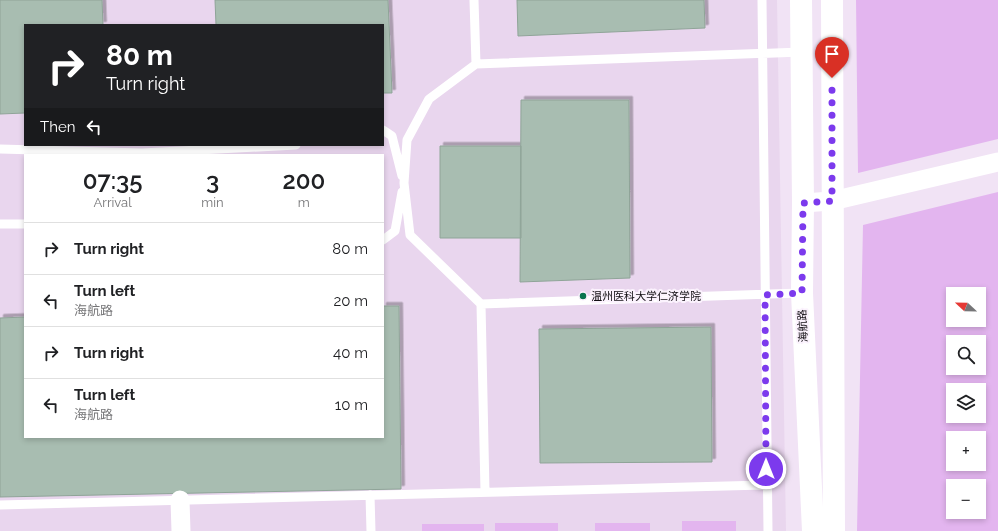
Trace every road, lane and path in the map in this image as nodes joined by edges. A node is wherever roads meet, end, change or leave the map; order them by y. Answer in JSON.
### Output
{"nodes":[{"id":1,"x":474,"y":0,"type":"edge"},
{"id":2,"x":762,"y":0,"type":"edge"},
{"id":3,"x":801,"y":0,"type":"edge"},
{"id":4,"x":832,"y":0,"type":"edge"},
{"id":5,"x":800,"y":52,"type":"junction"},
{"id":6,"x":762,"y":54,"type":"junction"},
{"id":7,"x":476,"y":64,"type":"junction"},
{"id":8,"x":384,"y":131,"type":"edge"},
{"id":9,"x":0,"y":149,"type":"edge"},
{"id":10,"x":296,"y":149,"type":"edge"},
{"id":11,"x":998,"y":162,"type":"edge"},
{"id":12,"x":404,"y":183,"type":"junction"},
{"id":13,"x":832,"y":201,"type":"junction"},
{"id":14,"x":803,"y":203,"type":"junction"},
{"id":15,"x":0,"y":224,"type":"edge"},
{"id":16,"x":24,"y":224,"type":"edge"},
{"id":17,"x":384,"y":239,"type":"edge"},
{"id":18,"x":802,"y":293,"type":"junction"},
{"id":19,"x":765,"y":295,"type":"junction"},
{"id":20,"x":481,"y":304,"type":"junction"},
{"id":21,"x":766,"y":485,"type":"junction"},
{"id":22,"x":485,"y":492,"type":"junction"},
{"id":23,"x":370,"y":495,"type":"junction"},
{"id":24,"x":180,"y":500,"type":"junction"},
{"id":25,"x":0,"y":505,"type":"edge"},
{"id":26,"x":181,"y":531,"type":"edge"},
{"id":27,"x":371,"y":531,"type":"edge"},
{"id":28,"x":768,"y":531,"type":"edge"},
{"id":29,"x":814,"y":531,"type":"edge"},
{"id":30,"x":834,"y":531,"type":"edge"}],
"edges":[{"from":1,"to":7,"type":"lane"},
{"from":2,"to":6,"type":"lane"},
{"from":3,"to":5,"type":"main road","name":"海航路"},
{"from":4,"to":13,"type":"main road"},
{"from":5,"to":6,"type":"lane"},
{"from":5,"to":14,"type":"main road","name":"海航路"},
{"from":6,"to":7,"type":"lane"},
{"from":6,"to":19,"type":"lane"},
{"from":7,"to":12,"type":"lane"},
{"from":8,"to":12,"type":"lane"},
{"from":9,"to":10,"type":"lane"},
{"from":11,"to":13,"type":"street"},
{"from":12,"to":17,"type":"lane"},
{"from":12,"to":20,"type":"lane"},
{"from":13,"to":14,"type":"street"},
{"from":13,"to":30,"type":"main road"},
{"from":14,"to":18,"type":"main road","name":"海航路"},
{"from":15,"to":16,"type":"lane"},
{"from":18,"to":19,"type":"lane"},
{"from":18,"to":29,"type":"main road","name":"海航路"},
{"from":19,"to":20,"type":"lane"},
{"from":19,"to":21,"type":"lane"},
{"from":20,"to":22,"type":"lane"},
{"from":21,"to":22,"type":"lane"},
{"from":21,"to":28,"type":"lane"},
{"from":22,"to":23,"type":"lane"},
{"from":23,"to":24,"type":"lane"},
{"from":23,"to":27,"type":"lane"},
{"from":24,"to":25,"type":"lane"},
{"from":24,"to":26,"type":"street"}]}
